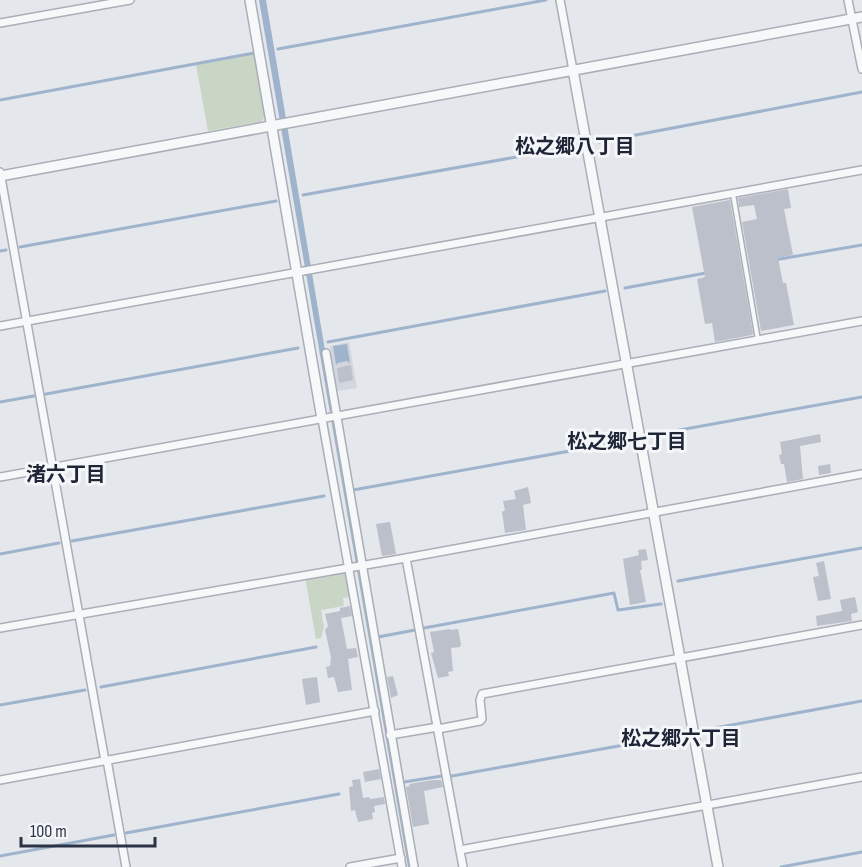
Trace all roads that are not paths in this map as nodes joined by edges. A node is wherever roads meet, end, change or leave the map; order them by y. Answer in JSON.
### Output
{"nodes":[{"id":1,"x":130,"y":0,"type":"edge"},
{"id":2,"x":250,"y":0,"type":"edge"},
{"id":3,"x":560,"y":0,"type":"edge"},
{"id":4,"x":848,"y":0,"type":"edge"},
{"id":5,"x":857,"y":18,"type":"edge"},
{"id":6,"x":0,"y":23,"type":"edge"},
{"id":7,"x":862,"y":69,"type":"edge"},
{"id":8,"x":573,"y":70,"type":"junction"},
{"id":9,"x":274,"y":125,"type":"junction"},
{"id":10,"x":862,"y":170,"type":"edge"},
{"id":11,"x":0,"y":175,"type":"edge"},
{"id":12,"x":733,"y":194,"type":"junction"},
{"id":13,"x":600,"y":218,"type":"junction"},
{"id":14,"x":299,"y":272,"type":"junction"},
{"id":15,"x":26,"y":321,"type":"junction"},
{"id":16,"x":862,"y":321,"type":"edge"},
{"id":17,"x":0,"y":326,"type":"edge"},
{"id":18,"x":758,"y":340,"type":"junction"},
{"id":19,"x":326,"y":353,"type":"dead end"},
{"id":20,"x":627,"y":364,"type":"junction"},
{"id":21,"x":337,"y":416,"type":"junction"},
{"id":22,"x":326,"y":418,"type":"junction"},
{"id":23,"x":53,"y":468,"type":"junction"},
{"id":24,"x":862,"y":474,"type":"edge"},
{"id":25,"x":0,"y":477,"type":"edge"},
{"id":26,"x":653,"y":512,"type":"junction"},
{"id":27,"x":406,"y":558,"type":"junction"},
{"id":28,"x":363,"y":565,"type":"junction"},
{"id":29,"x":350,"y":567,"type":"junction"},
{"id":30,"x":80,"y":613,"type":"junction"},
{"id":31,"x":862,"y":624,"type":"edge"},
{"id":32,"x":0,"y":628,"type":"edge"},
{"id":33,"x":680,"y":659,"type":"junction"},
{"id":34,"x":375,"y":711,"type":"junction"},
{"id":35,"x":438,"y":728,"type":"junction"},
{"id":36,"x":385,"y":736,"type":"junction"},
{"id":37,"x":106,"y":761,"type":"junction"},
{"id":38,"x":862,"y":777,"type":"edge"},
{"id":39,"x":0,"y":780,"type":"edge"},
{"id":40,"x":706,"y":806,"type":"junction"},
{"id":41,"x":460,"y":850,"type":"junction"},
{"id":42,"x":401,"y":858,"type":"junction"},
{"id":43,"x":126,"y":867,"type":"edge"},
{"id":44,"x":350,"y":867,"type":"edge"},
{"id":45,"x":402,"y":867,"type":"edge"},
{"id":46,"x":414,"y":867,"type":"edge"},
{"id":47,"x":463,"y":867,"type":"edge"},
{"id":48,"x":717,"y":867,"type":"edge"}],
"edges":[{"from":1,"to":6,"type":"street"},
{"from":2,"to":9,"type":"street"},
{"from":3,"to":8,"type":"street"},
{"from":4,"to":5,"type":"street"},
{"from":5,"to":7,"type":"street"},
{"from":5,"to":8,"type":"street"},
{"from":8,"to":9,"type":"street"},
{"from":8,"to":13,"type":"street"},
{"from":9,"to":11,"type":"street"},
{"from":9,"to":14,"type":"street"},
{"from":10,"to":12,"type":"street"},
{"from":11,"to":15,"type":"street"},
{"from":12,"to":13,"type":"street"},
{"from":12,"to":18,"type":"lane"},
{"from":13,"to":14,"type":"street"},
{"from":13,"to":20,"type":"street"},
{"from":14,"to":15,"type":"street"},
{"from":14,"to":22,"type":"street"},
{"from":15,"to":17,"type":"street"},
{"from":15,"to":23,"type":"street"},
{"from":16,"to":18,"type":"street"},
{"from":18,"to":20,"type":"street"},
{"from":19,"to":21,"type":"street"},
{"from":20,"to":21,"type":"street"},
{"from":20,"to":26,"type":"street"},
{"from":21,"to":22,"type":"street"},
{"from":21,"to":28,"type":"street"},
{"from":22,"to":23,"type":"street"},
{"from":22,"to":29,"type":"street"},
{"from":23,"to":25,"type":"street"},
{"from":23,"to":30,"type":"street"},
{"from":24,"to":26,"type":"street"},
{"from":26,"to":27,"type":"street"},
{"from":26,"to":33,"type":"street"},
{"from":27,"to":28,"type":"street"},
{"from":27,"to":35,"type":"street"},
{"from":28,"to":29,"type":"street"},
{"from":28,"to":36,"type":"street"},
{"from":29,"to":30,"type":"street"},
{"from":29,"to":34,"type":"street"},
{"from":30,"to":32,"type":"street"},
{"from":30,"to":37,"type":"street"},
{"from":31,"to":33,"type":"street"},
{"from":33,"to":35,"type":"street"},
{"from":33,"to":40,"type":"street"},
{"from":34,"to":36,"type":"street"},
{"from":34,"to":37,"type":"street"},
{"from":35,"to":36,"type":"street"},
{"from":35,"to":41,"type":"street"},
{"from":36,"to":42,"type":"street"},
{"from":36,"to":46,"type":"street"},
{"from":37,"to":39,"type":"street"},
{"from":37,"to":43,"type":"street"},
{"from":38,"to":40,"type":"street"},
{"from":40,"to":41,"type":"street"},
{"from":40,"to":48,"type":"street"},
{"from":41,"to":47,"type":"street"},
{"from":42,"to":44,"type":"street"},
{"from":42,"to":45,"type":"street"}]}
